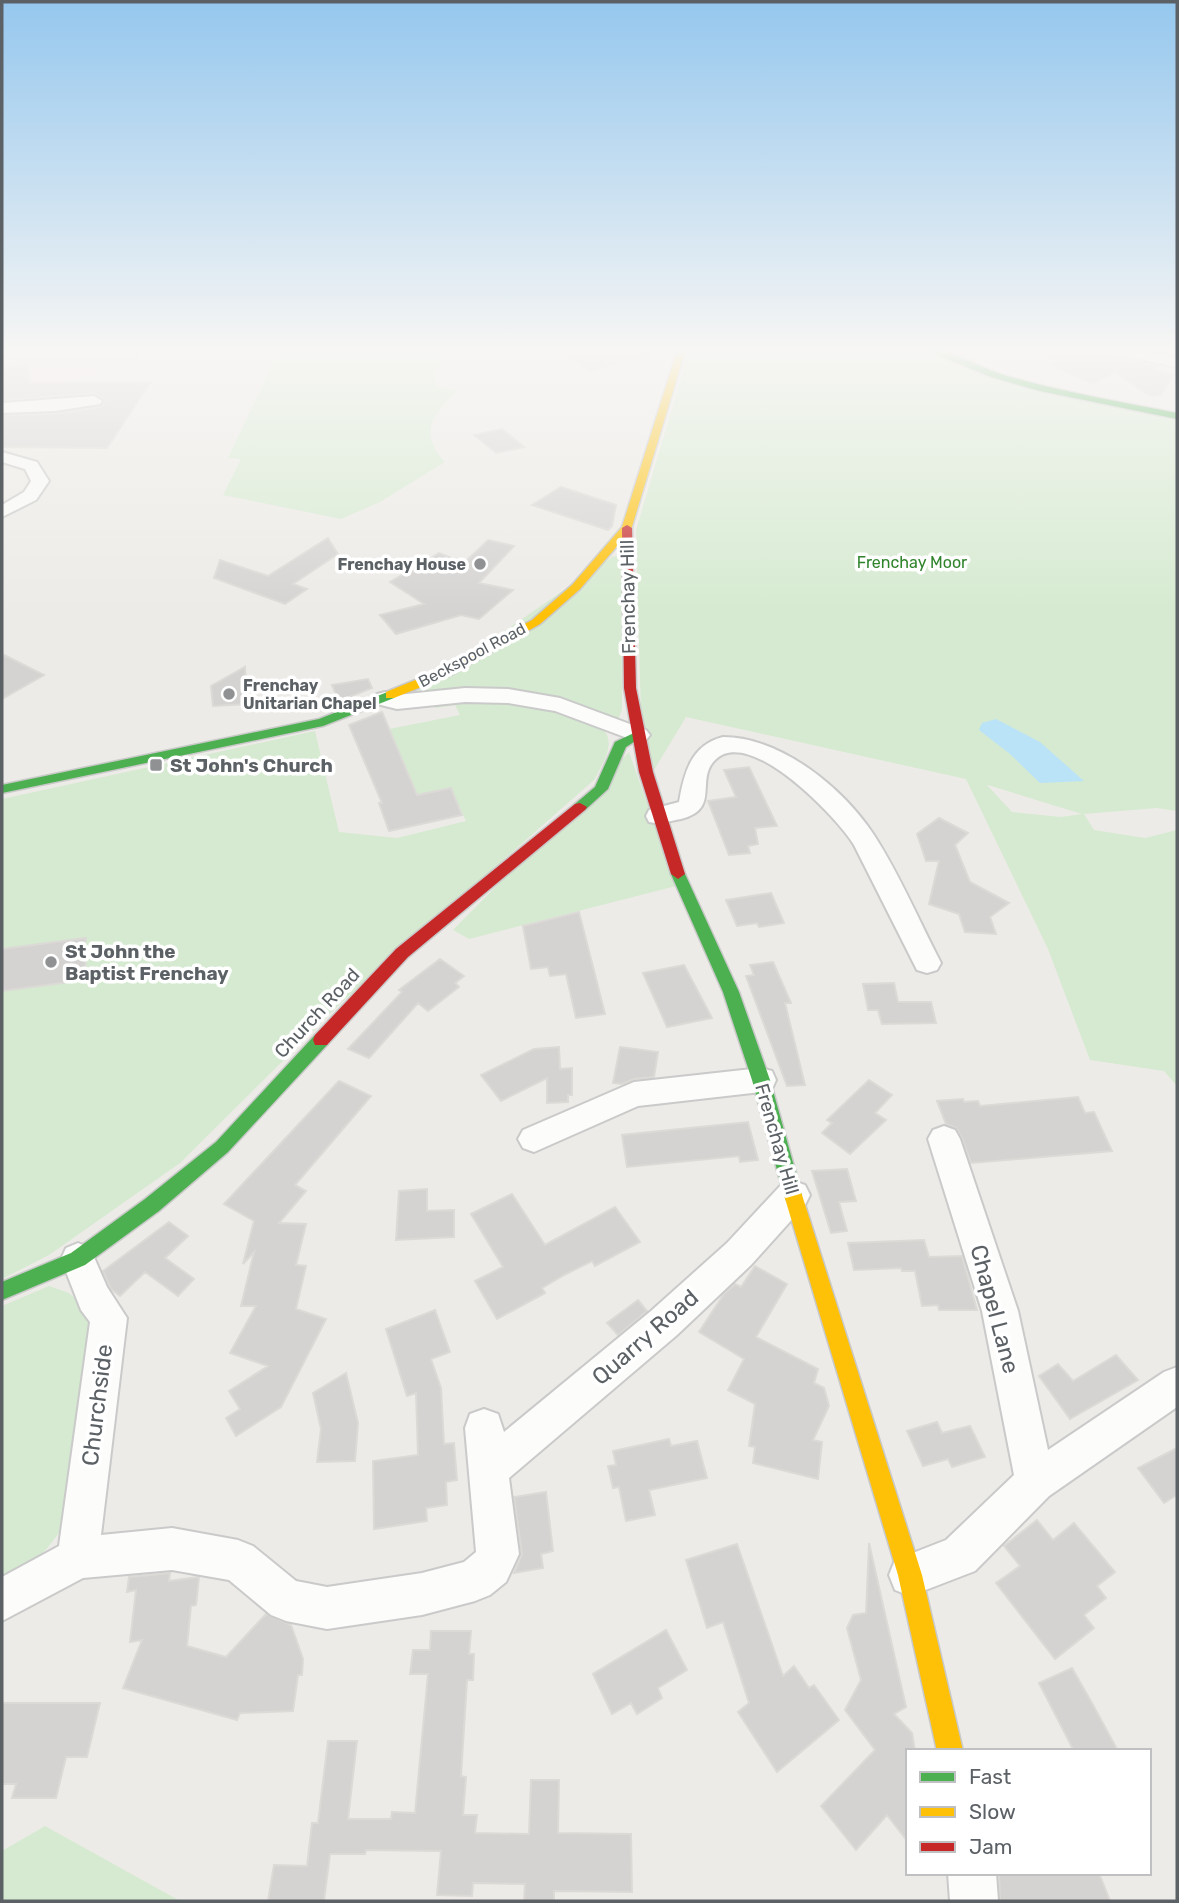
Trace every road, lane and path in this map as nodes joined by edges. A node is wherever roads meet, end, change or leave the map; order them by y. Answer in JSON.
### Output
{"nodes":[{"id":1,"x":655,"y":437,"type":"edge"},
{"id":2,"x":2,"y":457,"type":"edge"},
{"id":3,"x":2,"y":512,"type":"edge"},
{"id":4,"x":627,"y":528,"type":"junction"},
{"id":5,"x":385,"y":699,"type":"junction"},
{"id":6,"x":638,"y":735,"type":"junction"},
{"id":7,"x":2,"y":789,"type":"edge"},
{"id":8,"x":659,"y":816,"type":"junction"},
{"id":9,"x":927,"y":963,"type":"dead end"},
{"id":10,"x":761,"y":1080,"type":"junction"},
{"id":11,"x":534,"y":1139,"type":"dead end"},
{"id":12,"x":944,"y":1139,"type":"dead end"},
{"id":13,"x":793,"y":1195,"type":"junction"},
{"id":14,"x":78,"y":1259,"type":"junction"},
{"id":15,"x":2,"y":1291,"type":"edge"},
{"id":16,"x":1177,"y":1385,"type":"edge"},
{"id":17,"x":484,"y":1427,"type":"dead end"},
{"id":18,"x":489,"y":1471,"type":"junction"},
{"id":19,"x":1035,"y":1482,"type":"junction"},
{"id":20,"x":78,"y":1558,"type":"junction"},
{"id":21,"x":910,"y":1575,"type":"junction"},
{"id":22,"x":2,"y":1600,"type":"edge"},
{"id":23,"x":950,"y":1749,"type":"edge"},
{"id":24,"x":972,"y":1875,"type":"edge"},
{"id":25,"x":975,"y":1901,"type":"edge"}],
"edges":[{"from":1,"to":4,"type":"street","name":"Beckspool Road"},
{"from":2,"to":3,"type":"street"},
{"from":4,"to":5,"type":"street","name":"Beckspool Road"},
{"from":4,"to":6,"type":"street","name":"Frenchay Hill"},
{"from":5,"to":6,"type":"street","name":"Beckspool Road"},
{"from":5,"to":7,"type":"street","name":"Beckspool Road"},
{"from":6,"to":8,"type":"street","name":"Frenchay Hill"},
{"from":6,"to":14,"type":"street","name":"Church Road"},
{"from":8,"to":9,"type":"street"},
{"from":8,"to":10,"type":"street","name":"Frenchay Hill"},
{"from":10,"to":11,"type":"street"},
{"from":10,"to":13,"type":"street","name":"Frenchay Hill"},
{"from":12,"to":19,"type":"street","name":"Chapel Lane"},
{"from":13,"to":18,"type":"street","name":"Quarry Road"},
{"from":13,"to":21,"type":"street","name":"Frenchay Hill"},
{"from":14,"to":15,"type":"street","name":"Church Road"},
{"from":14,"to":20,"type":"street","name":"Churchside"},
{"from":16,"to":19,"type":"street"},
{"from":17,"to":18,"type":"street"},
{"from":18,"to":20,"type":"street"},
{"from":19,"to":21,"type":"street"},
{"from":20,"to":22,"type":"street"},
{"from":21,"to":23,"type":"street","name":"Frenchay Hill"},
{"from":24,"to":25,"type":"street"}]}
